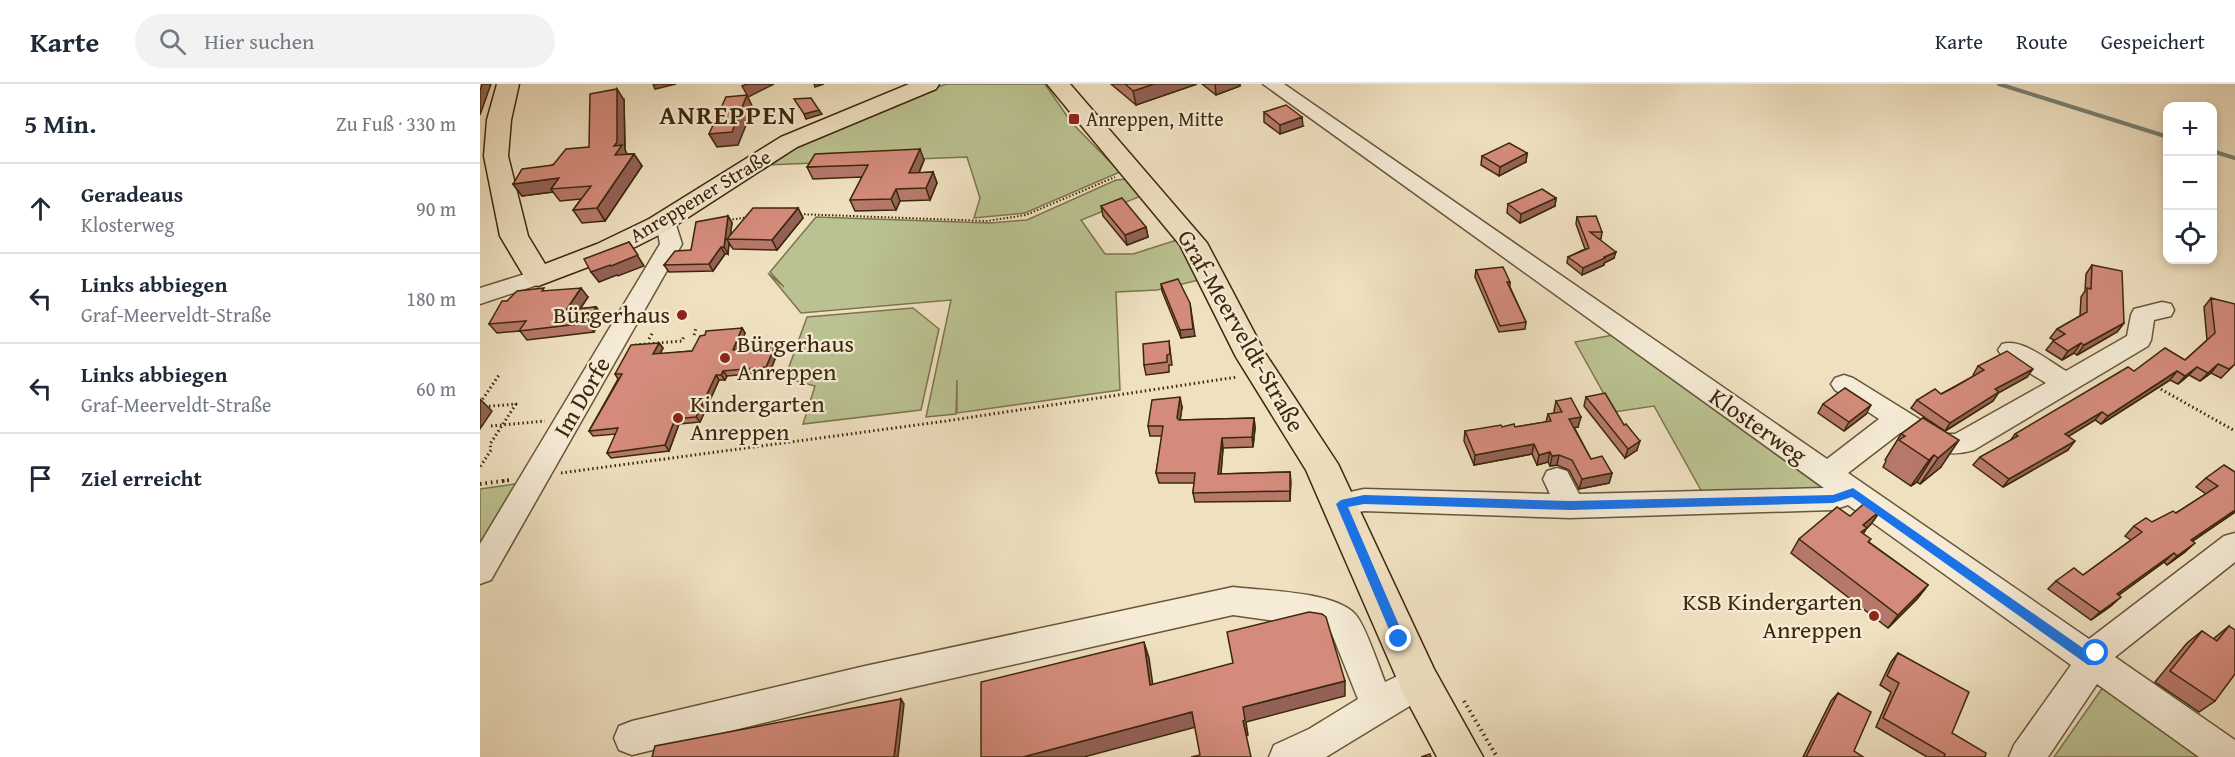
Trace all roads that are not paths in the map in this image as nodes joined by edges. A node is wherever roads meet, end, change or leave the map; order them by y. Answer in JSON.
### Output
{"nodes":[{"id":1,"x":508,"y":84,"type":"edge"},
{"id":2,"x":928,"y":84,"type":"edge"},
{"id":3,"x":1058,"y":84,"type":"edge"},
{"id":4,"x":1272,"y":84,"type":"edge"},
{"id":5,"x":658,"y":225,"type":"junction"},
{"id":6,"x":538,"y":277,"type":"junction"},
{"id":7,"x":480,"y":296,"type":"edge"},
{"id":8,"x":2162,"y":310,"type":"dead end"},
{"id":9,"x":2011,"y":350,"type":"dead end"},
{"id":10,"x":2066,"y":383,"type":"junction"},
{"id":11,"x":1845,"y":384,"type":"dead end"},
{"id":12,"x":1899,"y":419,"type":"junction"},
{"id":13,"x":1827,"y":474,"type":"junction"},
{"id":14,"x":1557,"y":478,"type":"dead end"},
{"id":15,"x":1853,"y":492,"type":"junction"},
{"id":16,"x":1341,"y":504,"type":"junction"},
{"id":17,"x":1570,"y":506,"type":"junction"},
{"id":18,"x":2231,"y":553,"type":"edge"},
{"id":19,"x":480,"y":571,"type":"edge"},
{"id":20,"x":2093,"y":661,"type":"junction"},
{"id":21,"x":1419,"y":682,"type":"junction"},
{"id":22,"x":1377,"y":704,"type":"junction"},
{"id":23,"x":632,"y":738,"type":"dead end"},
{"id":24,"x":1287,"y":757,"type":"edge"},
{"id":25,"x":1461,"y":757,"type":"edge"},
{"id":26,"x":2027,"y":757,"type":"edge"},
{"id":27,"x":2229,"y":757,"type":"edge"}],
"edges":[{"from":1,"to":6,"type":"main road"},
{"from":2,"to":5,"type":"main road","name":"Anreppener Straße"},
{"from":3,"to":16,"type":"main road","name":"Graf-Meerveldt-Straße"},
{"from":4,"to":13,"type":"street","name":"Klosterweg"},
{"from":5,"to":6,"type":"main road","name":"Anreppener Straße"},
{"from":5,"to":19,"type":"street","name":"Im Dorfe"},
{"from":6,"to":7,"type":"street"},
{"from":8,"to":10,"type":"street"},
{"from":9,"to":10,"type":"street"},
{"from":10,"to":12,"type":"street"},
{"from":11,"to":12,"type":"street"},
{"from":12,"to":13,"type":"street"},
{"from":13,"to":15,"type":"street","name":"Klosterweg"},
{"from":14,"to":17,"type":"street"},
{"from":15,"to":17,"type":"street"},
{"from":15,"to":20,"type":"street","name":"Klosterweg"},
{"from":16,"to":17,"type":"street"},
{"from":16,"to":21,"type":"main road","name":"Graf-Meerveldt-Straße"},
{"from":18,"to":20,"type":"street"},
{"from":20,"to":26,"type":"street"},
{"from":20,"to":27,"type":"street","name":"Klosterweg"},
{"from":21,"to":22,"type":"street"},
{"from":21,"to":25,"type":"main road","name":"Graf-Meerveldt-Straße"},
{"from":22,"to":23,"type":"street"},
{"from":22,"to":24,"type":"street"}]}
